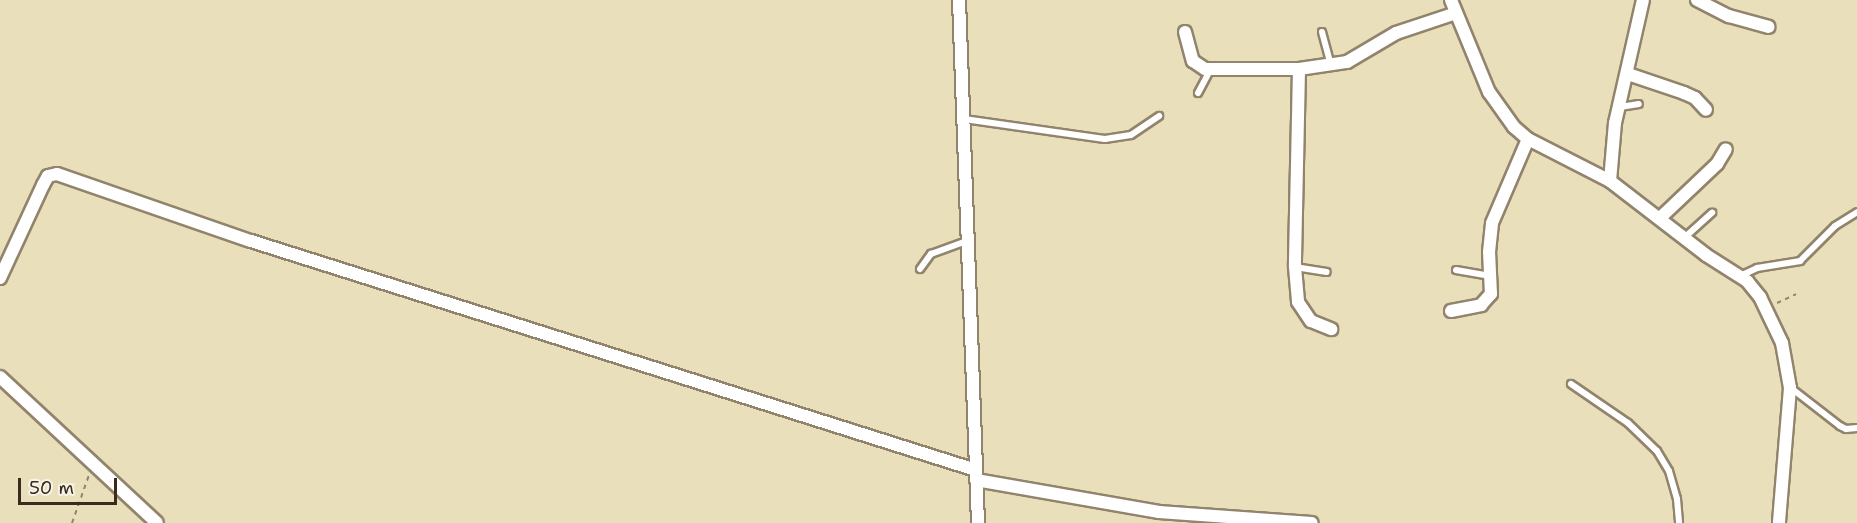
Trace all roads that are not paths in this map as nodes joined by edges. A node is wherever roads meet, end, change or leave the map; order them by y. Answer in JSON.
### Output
{"nodes":[{"id":1,"x":959,"y":0,"type":"edge"},
{"id":2,"x":1451,"y":0,"type":"edge"},
{"id":3,"x":1643,"y":0,"type":"edge"},
{"id":4,"x":1698,"y":0,"type":"edge"},
{"id":5,"x":1456,"y":13,"type":"junction"},
{"id":6,"x":1769,"y":27,"type":"dead end"},
{"id":7,"x":1185,"y":32,"type":"dead end"},
{"id":8,"x":1322,"y":32,"type":"dead end"},
{"id":9,"x":1331,"y":65,"type":"junction"},
{"id":10,"x":1211,"y":69,"type":"junction"},
{"id":11,"x":1299,"y":69,"type":"junction"},
{"id":12,"x":1628,"y":74,"type":"junction"},
{"id":13,"x":1198,"y":93,"type":"dead end"},
{"id":14,"x":1639,"y":104,"type":"dead end"},
{"id":15,"x":1620,"y":107,"type":"junction"},
{"id":16,"x":1706,"y":110,"type":"dead end"},
{"id":17,"x":1159,"y":116,"type":"dead end"},
{"id":18,"x":963,"y":119,"type":"junction"},
{"id":19,"x":1528,"y":139,"type":"junction"},
{"id":20,"x":1726,"y":149,"type":"dead end"},
{"id":21,"x":1610,"y":181,"type":"junction"},
{"id":22,"x":1857,"y":212,"type":"edge"},
{"id":23,"x":1712,"y":213,"type":"dead end"},
{"id":24,"x":1660,"y":218,"type":"junction"},
{"id":25,"x":1684,"y":238,"type":"junction"},
{"id":26,"x":968,"y":241,"type":"junction"},
{"id":27,"x":1294,"y":267,"type":"junction"},
{"id":28,"x":920,"y":269,"type":"dead end"},
{"id":29,"x":1456,"y":270,"type":"dead end"},
{"id":30,"x":1327,"y":272,"type":"dead end"},
{"id":31,"x":1490,"y":276,"type":"junction"},
{"id":32,"x":1740,"y":276,"type":"junction"},
{"id":33,"x":0,"y":278,"type":"edge"},
{"id":34,"x":1451,"y":311,"type":"dead end"},
{"id":35,"x":1331,"y":329,"type":"dead end"},
{"id":36,"x":0,"y":377,"type":"edge"},
{"id":37,"x":1571,"y":384,"type":"dead end"},
{"id":38,"x":1790,"y":388,"type":"junction"},
{"id":39,"x":1857,"y":428,"type":"edge"},
{"id":40,"x":976,"y":475,"type":"junction"},
{"id":41,"x":152,"y":521,"type":"edge"},
{"id":42,"x":978,"y":523,"type":"edge"},
{"id":43,"x":1312,"y":523,"type":"edge"},
{"id":44,"x":1679,"y":523,"type":"edge"},
{"id":45,"x":1779,"y":523,"type":"edge"}],
"edges":[{"from":1,"to":18,"type":"street"},
{"from":2,"to":5,"type":"street"},
{"from":3,"to":12,"type":"street"},
{"from":4,"to":6,"type":"street"},
{"from":5,"to":9,"type":"street"},
{"from":5,"to":19,"type":"street"},
{"from":7,"to":10,"type":"street"},
{"from":8,"to":9,"type":"lane"},
{"from":9,"to":11,"type":"street"},
{"from":10,"to":11,"type":"street"},
{"from":10,"to":13,"type":"lane"},
{"from":11,"to":27,"type":"street"},
{"from":12,"to":15,"type":"street"},
{"from":12,"to":16,"type":"street"},
{"from":14,"to":15,"type":"lane"},
{"from":15,"to":21,"type":"street"},
{"from":17,"to":18,"type":"lane"},
{"from":18,"to":26,"type":"street"},
{"from":19,"to":21,"type":"street"},
{"from":19,"to":31,"type":"street"},
{"from":20,"to":24,"type":"street"},
{"from":21,"to":24,"type":"street"},
{"from":22,"to":32,"type":"lane"},
{"from":23,"to":25,"type":"lane"},
{"from":24,"to":25,"type":"street"},
{"from":25,"to":32,"type":"street"},
{"from":26,"to":28,"type":"lane"},
{"from":26,"to":40,"type":"street"},
{"from":27,"to":30,"type":"lane"},
{"from":27,"to":35,"type":"street"},
{"from":29,"to":31,"type":"lane"},
{"from":31,"to":34,"type":"street"},
{"from":32,"to":38,"type":"street"},
{"from":33,"to":40,"type":"street"},
{"from":36,"to":41,"type":"street"},
{"from":37,"to":44,"type":"lane"},
{"from":38,"to":39,"type":"lane"},
{"from":38,"to":45,"type":"street"},
{"from":40,"to":42,"type":"street"},
{"from":40,"to":43,"type":"street"}]}
